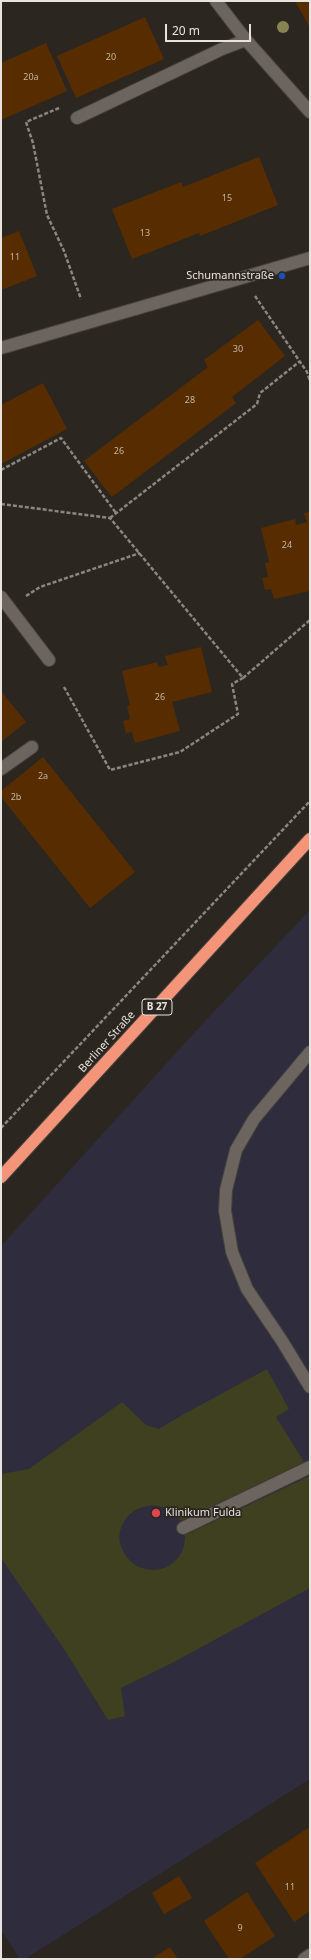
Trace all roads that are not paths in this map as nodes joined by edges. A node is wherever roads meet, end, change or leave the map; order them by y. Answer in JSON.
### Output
{"nodes":[{"id":1,"x":216,"y":1,"type":"edge"},
{"id":2,"x":246,"y":40,"type":"junction"},
{"id":3,"x":310,"y":112,"type":"edge"},
{"id":4,"x":77,"y":118,"type":"dead end"},
{"id":5,"x":310,"y":258,"type":"edge"},
{"id":6,"x":1,"y":348,"type":"edge"},
{"id":7,"x":1,"y":597,"type":"edge"},
{"id":8,"x":49,"y":660,"type":"dead end"},
{"id":9,"x":32,"y":747,"type":"dead end"},
{"id":10,"x":1,"y":770,"type":"edge"},
{"id":11,"x":310,"y":838,"type":"edge"},
{"id":12,"x":310,"y":1052,"type":"edge"},
{"id":13,"x":2,"y":1178,"type":"edge"},
{"id":14,"x":310,"y":1387,"type":"edge"},
{"id":15,"x":310,"y":1467,"type":"edge"},
{"id":16,"x":184,"y":1528,"type":"dead end"},
{"id":17,"x":310,"y":1955,"type":"edge"},
{"id":18,"x":304,"y":1959,"type":"edge"}],
"edges":[{"from":1,"to":2,"type":"street"},
{"from":2,"to":3,"type":"street"},
{"from":2,"to":4,"type":"street"},
{"from":5,"to":6,"type":"street"},
{"from":7,"to":8,"type":"street"},
{"from":9,"to":10,"type":"street"},
{"from":11,"to":13,"type":"highway","name":"Berliner Straße","number":"B 27"},
{"from":12,"to":14,"type":"street"},
{"from":15,"to":16,"type":"street"},
{"from":17,"to":18,"type":"street"}]}
